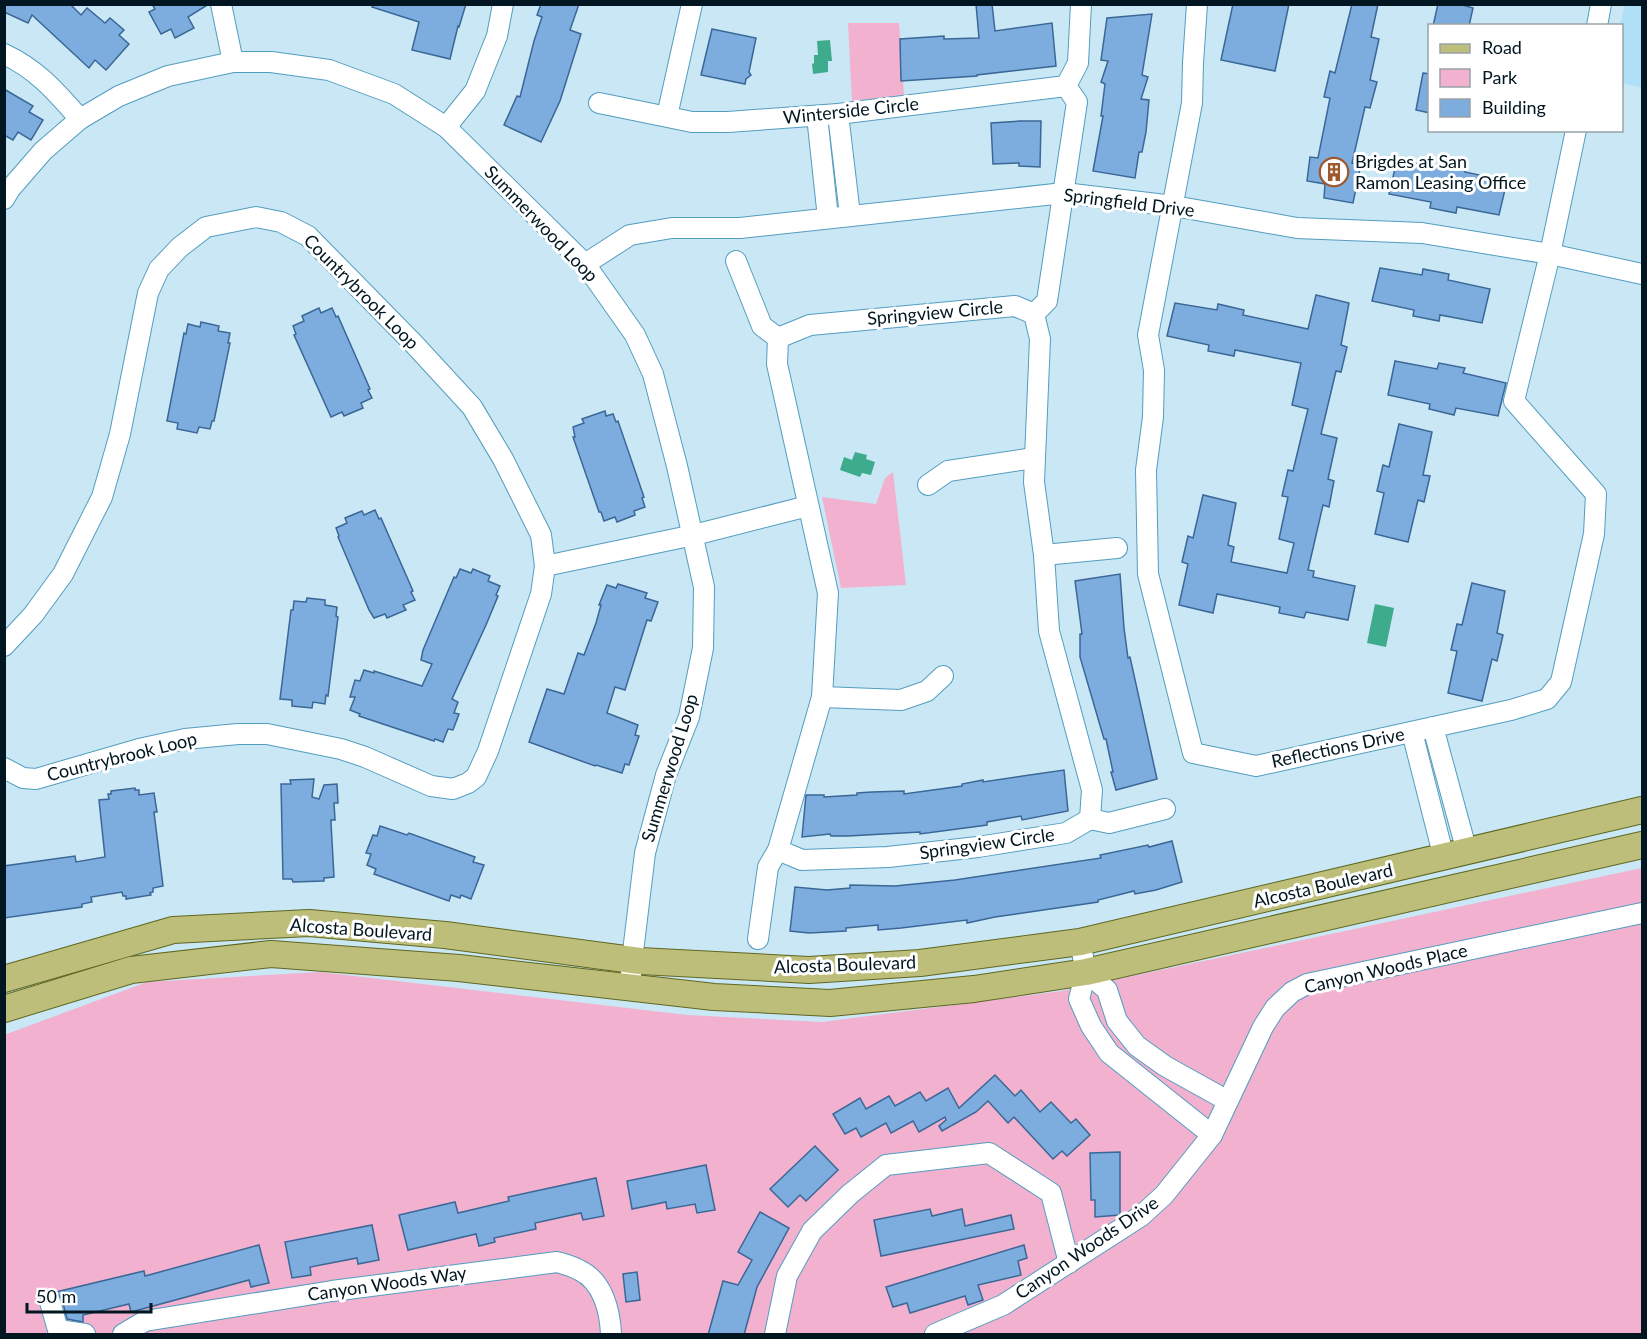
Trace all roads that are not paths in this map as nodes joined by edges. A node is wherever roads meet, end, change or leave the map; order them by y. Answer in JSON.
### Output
{"nodes":[{"id":1,"x":221,"y":4,"type":"edge"},
{"id":2,"x":503,"y":4,"type":"edge"},
{"id":3,"x":692,"y":4,"type":"edge"},
{"id":4,"x":1081,"y":4,"type":"edge"},
{"id":5,"x":1197,"y":4,"type":"edge"},
{"id":6,"x":1601,"y":4,"type":"edge"},
{"id":7,"x":1597,"y":24,"type":"edge"},
{"id":8,"x":4,"y":54,"type":"edge"},
{"id":9,"x":233,"y":62,"type":"junction"},
{"id":10,"x":1066,"y":86,"type":"junction"},
{"id":11,"x":599,"y":103,"type":"dead end"},
{"id":12,"x":837,"y":114,"type":"junction"},
{"id":13,"x":667,"y":116,"type":"junction"},
{"id":14,"x":817,"y":116,"type":"junction"},
{"id":15,"x":80,"y":120,"type":"junction"},
{"id":16,"x":446,"y":127,"type":"junction"},
{"id":17,"x":1576,"y":132,"type":"edge"},
{"id":18,"x":1064,"y":193,"type":"junction"},
{"id":19,"x":4,"y":199,"type":"edge"},
{"id":20,"x":1174,"y":206,"type":"junction"},
{"id":21,"x":850,"y":215,"type":"junction"},
{"id":22,"x":828,"y":218,"type":"junction"},
{"id":23,"x":1550,"y":254,"type":"junction"},
{"id":24,"x":736,"y":261,"type":"dead end"},
{"id":25,"x":585,"y":264,"type":"junction"},
{"id":26,"x":1642,"y":274,"type":"edge"},
{"id":27,"x":1034,"y":314,"type":"junction"},
{"id":28,"x":778,"y":338,"type":"junction"},
{"id":29,"x":1034,"y":458,"type":"junction"},
{"id":30,"x":927,"y":485,"type":"dead end"},
{"id":31,"x":808,"y":506,"type":"junction"},
{"id":32,"x":694,"y":535,"type":"junction"},
{"id":33,"x":1117,"y":548,"type":"dead end"},
{"id":34,"x":1044,"y":555,"type":"junction"},
{"id":35,"x":545,"y":566,"type":"junction"},
{"id":36,"x":4,"y":646,"type":"edge"},
{"id":37,"x":943,"y":676,"type":"dead end"},
{"id":38,"x":822,"y":697,"type":"junction"},
{"id":39,"x":1433,"y":727,"type":"junction"},
{"id":40,"x":1412,"y":732,"type":"junction"},
{"id":41,"x":4,"y":768,"type":"edge"},
{"id":42,"x":1165,"y":809,"type":"dead end"},
{"id":43,"x":1642,"y":810,"type":"edge"},
{"id":44,"x":1090,"y":819,"type":"junction"},
{"id":45,"x":1642,"y":845,"type":"edge"},
{"id":46,"x":778,"y":850,"type":"junction"},
{"id":47,"x":1456,"y":855,"type":"junction"},
{"id":48,"x":1642,"y":913,"type":"edge"},
{"id":49,"x":758,"y":939,"type":"dead end"},
{"id":50,"x":1080,"y":942,"type":"junction"},
{"id":51,"x":632,"y":960,"type":"junction"},
{"id":52,"x":1086,"y":972,"type":"junction"},
{"id":53,"x":4,"y":979,"type":"edge"},
{"id":54,"x":630,"y":988,"type":"junction"},
{"id":55,"x":4,"y":1009,"type":"edge"},
{"id":56,"x":1228,"y":1101,"type":"junction"},
{"id":57,"x":1212,"y":1135,"type":"junction"},
{"id":58,"x":1070,"y":1263,"type":"junction"},
{"id":59,"x":50,"y":1302,"type":"dead end"},
{"id":60,"x":85,"y":1335,"type":"edge"},
{"id":61,"x":123,"y":1335,"type":"edge"},
{"id":62,"x":611,"y":1335,"type":"edge"},
{"id":63,"x":775,"y":1335,"type":"edge"},
{"id":64,"x":935,"y":1335,"type":"edge"}],
"edges":[{"from":1,"to":9,"type":"street"},
{"from":2,"to":16,"type":"street"},
{"from":3,"to":13,"type":"street"},
{"from":4,"to":10,"type":"street"},
{"from":5,"to":20,"type":"street"},
{"from":6,"to":7,"type":"street"},
{"from":8,"to":15,"type":"street"},
{"from":9,"to":15,"type":"street","name":"Summerwood Loop"},
{"from":9,"to":16,"type":"street","name":"Summerwood Loop"},
{"from":10,"to":12,"type":"street","name":"Winterside Circle"},
{"from":10,"to":18,"type":"street"},
{"from":11,"to":13,"type":"street","name":"Winterside Circle"},
{"from":12,"to":14,"type":"street","name":"Winterside Circle"},
{"from":12,"to":21,"type":"street"},
{"from":13,"to":14,"type":"street","name":"Winterside Circle"},
{"from":14,"to":22,"type":"street"},
{"from":15,"to":19,"type":"street","name":"Summerwood Loop"},
{"from":16,"to":25,"type":"street","name":"Summerwood Loop"},
{"from":17,"to":23,"type":"street"},
{"from":18,"to":20,"type":"street","name":"Springfield Drive"},
{"from":18,"to":21,"type":"street","name":"Springfield Drive"},
{"from":18,"to":27,"type":"street"},
{"from":20,"to":23,"type":"street","name":"Springfield Drive"},
{"from":20,"to":40,"type":"street","name":"Reflections Drive"},
{"from":21,"to":22,"type":"street","name":"Springfield Drive"},
{"from":22,"to":25,"type":"street","name":"Springfield Drive"},
{"from":23,"to":26,"type":"street","name":"Springfield Drive"},
{"from":23,"to":39,"type":"street","name":"Reflections Drive"},
{"from":24,"to":28,"type":"street"},
{"from":25,"to":32,"type":"street","name":"Summerwood Loop"},
{"from":27,"to":28,"type":"street","name":"Springview Circle"},
{"from":27,"to":29,"type":"street"},
{"from":28,"to":31,"type":"street"},
{"from":29,"to":30,"type":"street"},
{"from":29,"to":34,"type":"street"},
{"from":31,"to":32,"type":"street"},
{"from":31,"to":38,"type":"street"},
{"from":32,"to":35,"type":"street"},
{"from":32,"to":51,"type":"street","name":"Summerwood Loop"},
{"from":33,"to":34,"type":"street"},
{"from":34,"to":44,"type":"street"},
{"from":35,"to":36,"type":"street","name":"Countrybrook Loop"},
{"from":35,"to":41,"type":"street","name":"Countrybrook Loop"},
{"from":37,"to":38,"type":"street"},
{"from":38,"to":46,"type":"street"},
{"from":39,"to":40,"type":"street","name":"Reflections Drive"},
{"from":39,"to":47,"type":"street"},
{"from":40,"to":47,"type":"street"},
{"from":42,"to":44,"type":"street"},
{"from":43,"to":47,"type":"main road","name":"Alcosta Boulevard"},
{"from":44,"to":46,"type":"street","name":"Springview Circle"},
{"from":45,"to":52,"type":"main road","name":"Alcosta Boulevard"},
{"from":46,"to":49,"type":"street"},
{"from":47,"to":50,"type":"main road","name":"Alcosta Boulevard"},
{"from":48,"to":56,"type":"street","name":"Canyon Woods Place"},
{"from":50,"to":51,"type":"main road","name":"Alcosta Boulevard"},
{"from":50,"to":52,"type":"street"},
{"from":51,"to":53,"type":"main road","name":"Alcosta Boulevard"},
{"from":51,"to":54,"type":"street","name":"Summerwood Loop"},
{"from":52,"to":54,"type":"main road","name":"Alcosta Boulevard"},
{"from":52,"to":56,"type":"street"},
{"from":52,"to":57,"type":"street"},
{"from":54,"to":55,"type":"main road","name":"Alcosta Boulevard"},
{"from":56,"to":57,"type":"street","name":"Canyon Woods Place"},
{"from":57,"to":58,"type":"street","name":"Canyon Woods Drive"},
{"from":58,"to":63,"type":"street"},
{"from":58,"to":64,"type":"street","name":"Canyon Woods Drive"},
{"from":59,"to":60,"type":"street"},
{"from":61,"to":62,"type":"street","name":"Canyon Woods Way"}]}
